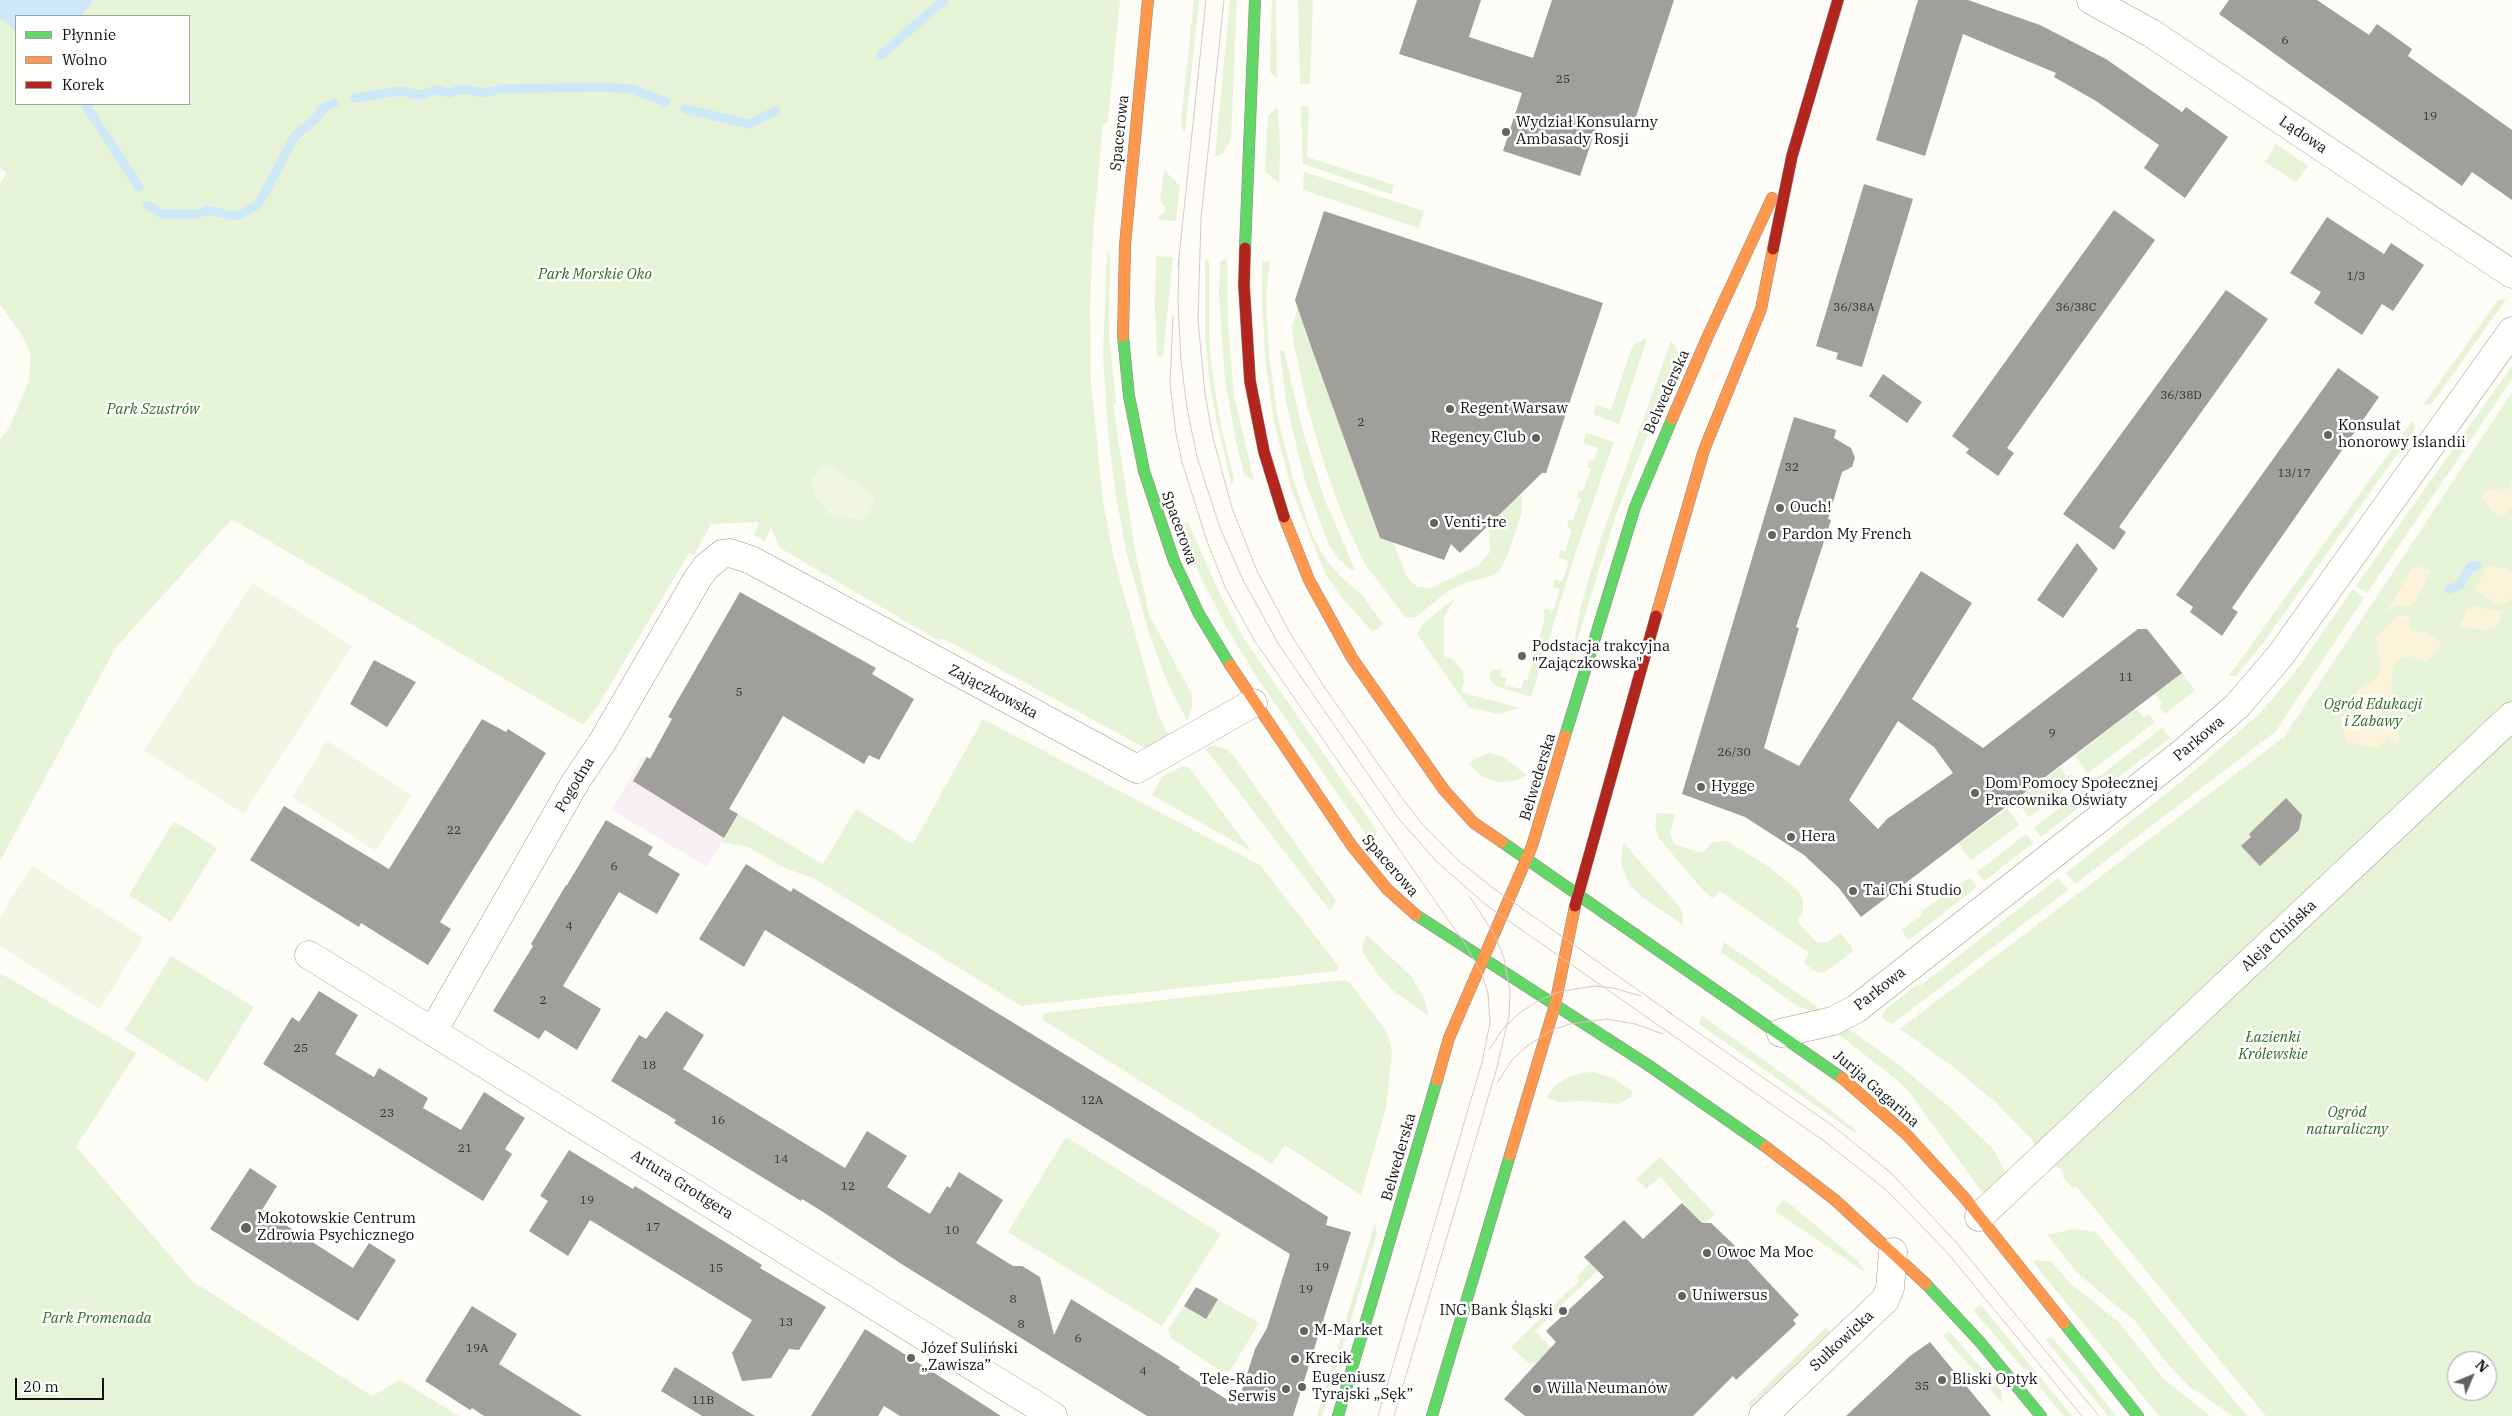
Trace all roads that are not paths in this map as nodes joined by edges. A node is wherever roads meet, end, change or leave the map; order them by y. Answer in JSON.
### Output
{"nodes":[{"id":1,"x":1148,"y":0,"type":"edge"},
{"id":2,"x":1255,"y":0,"type":"edge"},
{"id":3,"x":1838,"y":0,"type":"edge"},
{"id":4,"x":2092,"y":0,"type":"edge"},
{"id":5,"x":1792,"y":156,"type":"junction"},
{"id":6,"x":2512,"y":274,"type":"edge"},
{"id":7,"x":2512,"y":330,"type":"edge"},
{"id":8,"x":730,"y":553,"type":"joint"},
{"id":9,"x":1253,"y":703,"type":"junction"},
{"id":10,"x":2512,"y":716,"type":"edge"},
{"id":11,"x":1526,"y":860,"type":"junction"},
{"id":12,"x":1577,"y":894,"type":"junction"},
{"id":13,"x":309,"y":955,"type":"dead end"},
{"id":14,"x":1483,"y":959,"type":"junction"},
{"id":15,"x":1555,"y":1005,"type":"junction"},
{"id":16,"x":433,"y":1031,"type":"junction"},
{"id":17,"x":1781,"y":1033,"type":"junction"},
{"id":18,"x":1980,"y":1217,"type":"junction"},
{"id":19,"x":1893,"y":1252,"type":"junction"},
{"id":20,"x":1054,"y":1416,"type":"edge"},
{"id":21,"x":1338,"y":1416,"type":"edge"},
{"id":22,"x":1432,"y":1416,"type":"edge"},
{"id":23,"x":1763,"y":1416,"type":"edge"},
{"id":24,"x":2041,"y":1416,"type":"edge"},
{"id":25,"x":2138,"y":1416,"type":"edge"}],
"edges":[{"from":1,"to":9,"type":"main road","name":"Spacerowa"},
{"from":2,"to":11,"type":"main road"},
{"from":3,"to":5,"type":"main road","name":"Belwederska"},
{"from":4,"to":6,"type":"street","name":"Lądowa"},
{"from":5,"to":11,"type":"main road","name":"Belwederska"},
{"from":5,"to":12,"type":"main road","name":"Belwederska"},
{"from":7,"to":17,"type":"street","name":"Parkowa"},
{"from":8,"to":9,"type":"street","name":"Zajączkowska"},
{"from":8,"to":16,"type":"street","name":"Pogodna"},
{"from":9,"to":14,"type":"main road","name":"Spacerowa"},
{"from":10,"to":18,"type":"street","name":"Aleja Chińska"},
{"from":11,"to":12,"type":"main road","name":"Jurija Gagarina"},
{"from":11,"to":14,"type":"main road","name":"Belwederska"},
{"from":12,"to":15,"type":"main road","name":"Belwederska"},
{"from":12,"to":17,"type":"main road","name":"Jurija Gagarina"},
{"from":13,"to":16,"type":"street","name":"Artura Grottgera"},
{"from":14,"to":15,"type":"main road"},
{"from":14,"to":21,"type":"main road","name":"Belwederska"},
{"from":15,"to":19,"type":"main road"},
{"from":15,"to":22,"type":"main road","name":"Belwederska"},
{"from":16,"to":20,"type":"street","name":"Artura Grottgera"},
{"from":17,"to":18,"type":"main road","name":"Jurija Gagarina"},
{"from":18,"to":25,"type":"main road","name":"Jurija Gagarina"},
{"from":19,"to":23,"type":"street","name":"Sułkowicka"},
{"from":19,"to":24,"type":"main road"}]}
